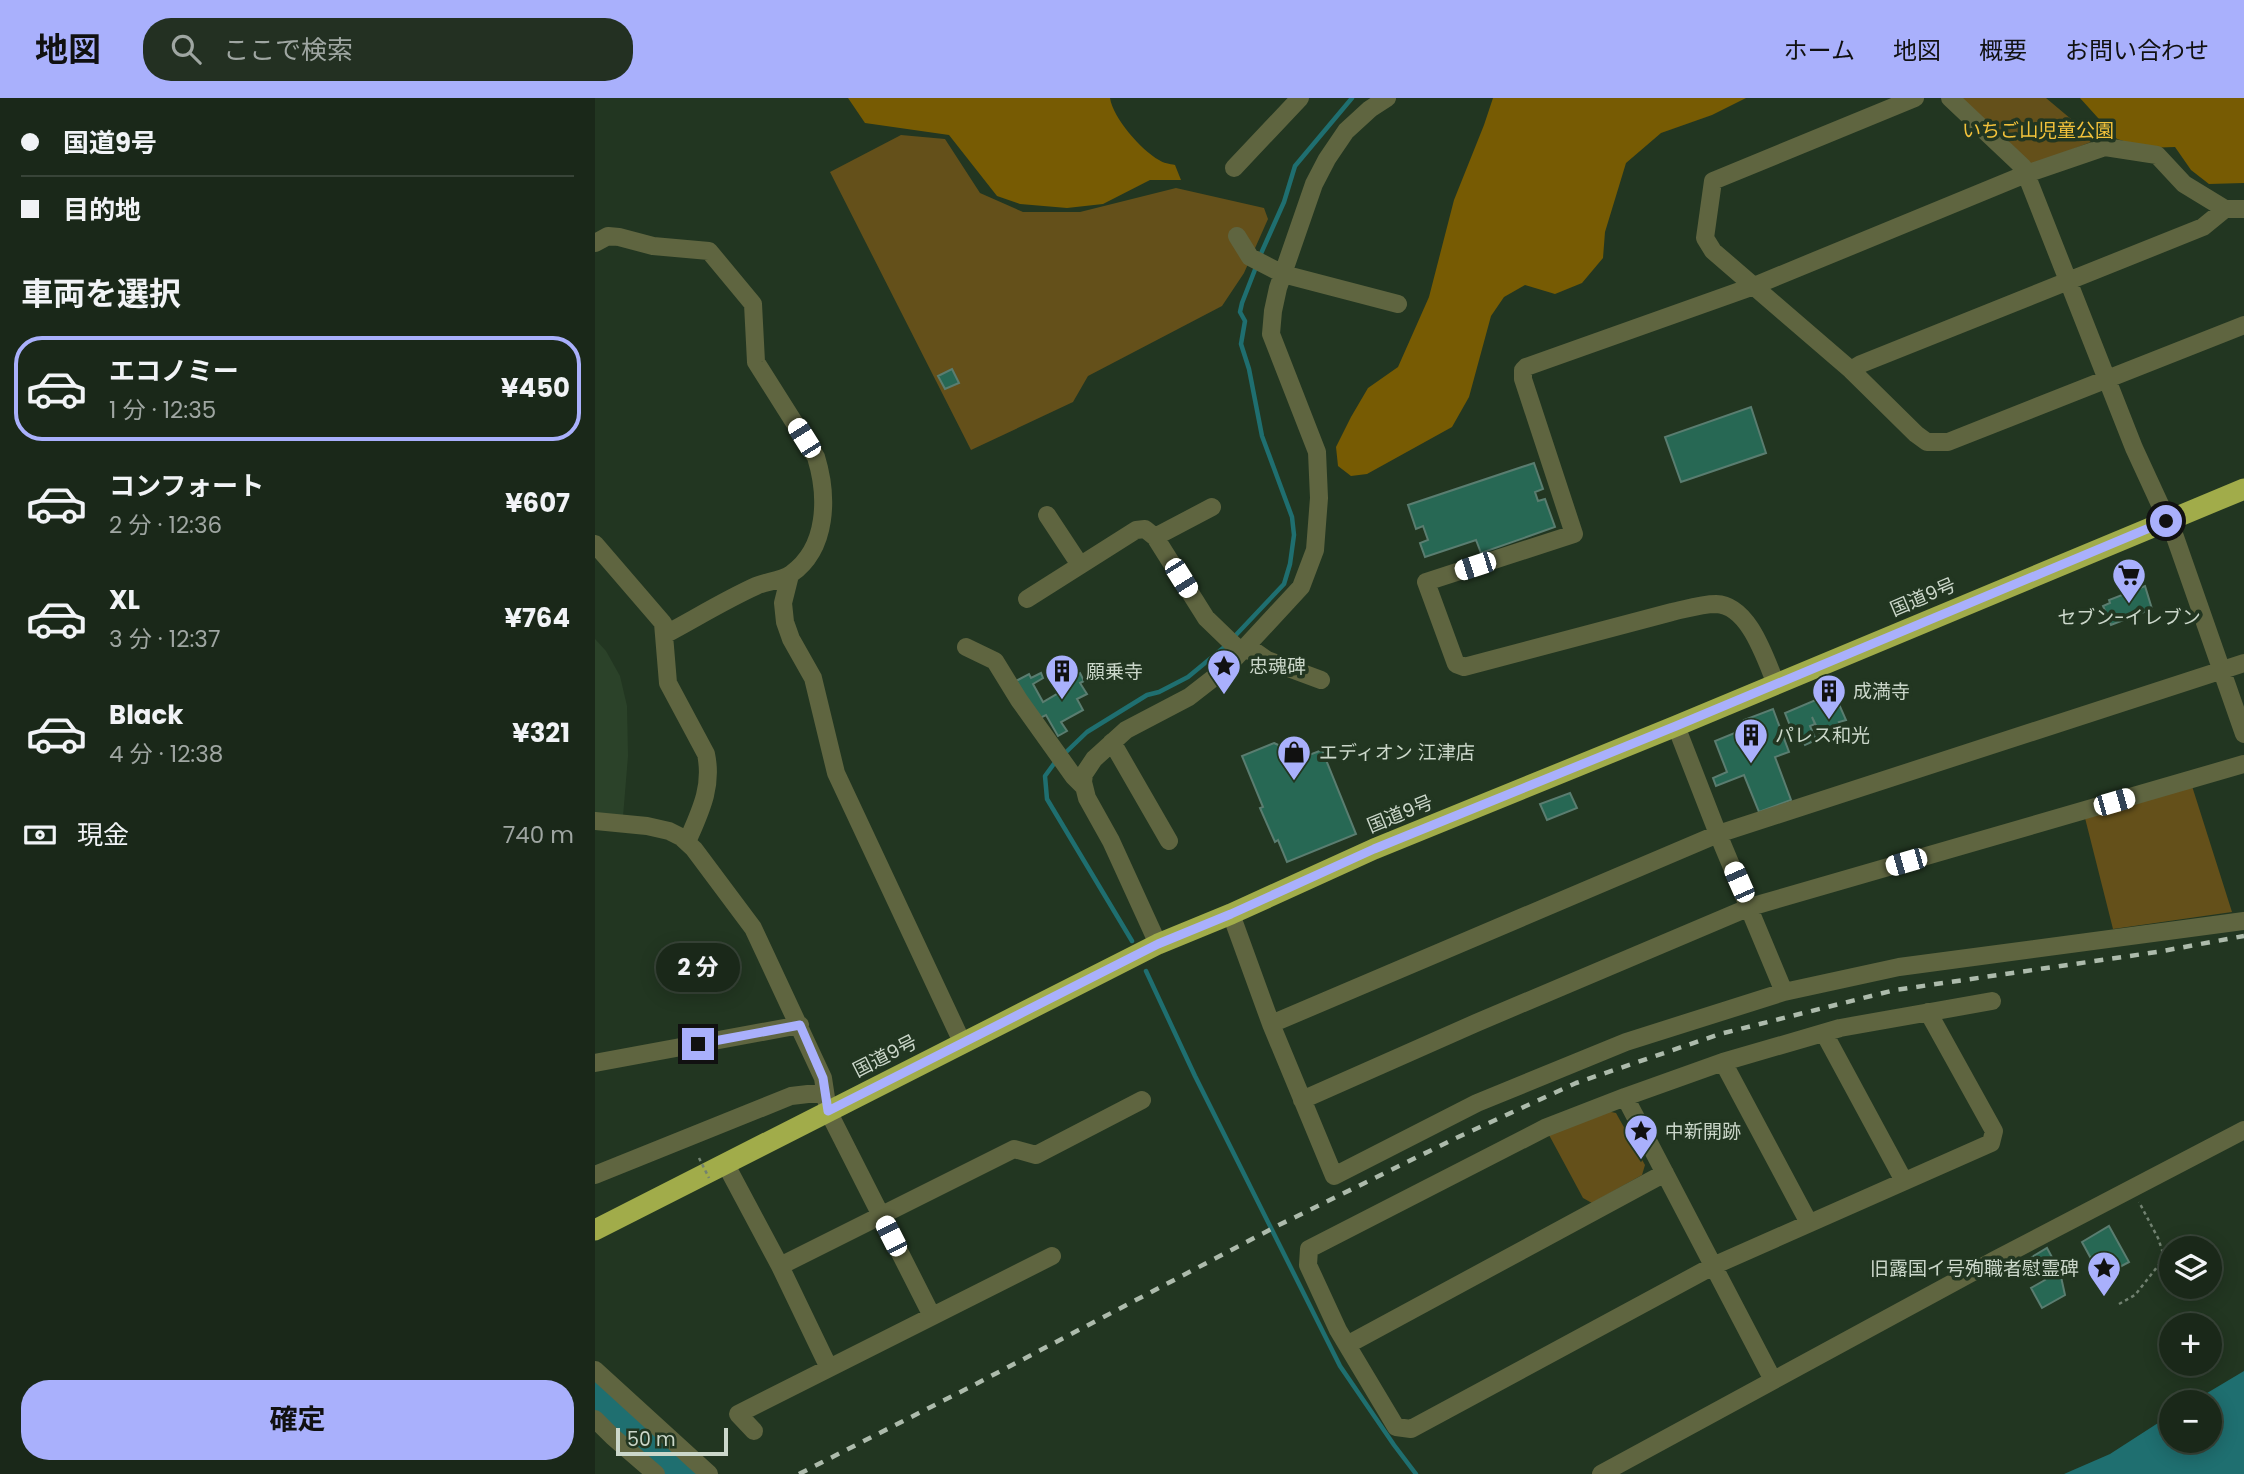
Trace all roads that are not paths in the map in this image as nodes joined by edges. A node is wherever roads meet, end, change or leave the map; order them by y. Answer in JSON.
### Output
{"nodes":[{"id":1,"x":1300,"y":98,"type":"edge"},
{"id":2,"x":1387,"y":98,"type":"edge"},
{"id":3,"x":1915,"y":98,"type":"edge"},
{"id":4,"x":1950,"y":98,"type":"edge"},
{"id":5,"x":1234,"y":168,"type":"dead end"},
{"id":6,"x":2027,"y":174,"type":"junction"},
{"id":7,"x":2225,"y":209,"type":"junction"},
{"id":8,"x":2244,"y":209,"type":"edge"},
{"id":9,"x":1237,"y":236,"type":"dead end"},
{"id":10,"x":595,"y":243,"type":"edge"},
{"id":11,"x":1277,"y":271,"type":"junction"},
{"id":12,"x":2067,"y":281,"type":"junction"},
{"id":13,"x":1754,"y":286,"type":"junction"},
{"id":14,"x":1398,"y":304,"type":"dead end"},
{"id":15,"x":2244,"y":325,"type":"edge"},
{"id":16,"x":1851,"y":370,"type":"junction"},
{"id":17,"x":2108,"y":378,"type":"junction"},
{"id":18,"x":2244,"y":489,"type":"edge"},
{"id":19,"x":1212,"y":507,"type":"dead end"},
{"id":20,"x":1047,"y":515,"type":"dead end"},
{"id":21,"x":2166,"y":521,"type":"junction"},
{"id":22,"x":1155,"y":537,"type":"junction"},
{"id":23,"x":595,"y":544,"type":"edge"},
{"id":24,"x":1080,"y":565,"type":"junction"},
{"id":25,"x":790,"y":575,"type":"junction"},
{"id":26,"x":1027,"y":599,"type":"dead end"},
{"id":27,"x":666,"y":634,"type":"junction"},
{"id":28,"x":1234,"y":645,"type":"junction"},
{"id":29,"x":966,"y":647,"type":"dead end"},
{"id":30,"x":2244,"y":663,"type":"edge"},
{"id":31,"x":2221,"y":670,"type":"junction"},
{"id":32,"x":1321,"y":680,"type":"dead end"},
{"id":33,"x":1776,"y":684,"type":"junction"},
{"id":34,"x":1676,"y":726,"type":"junction"},
{"id":35,"x":2244,"y":734,"type":"edge"},
{"id":36,"x":1112,"y":742,"type":"junction"},
{"id":37,"x":2244,"y":764,"type":"edge"},
{"id":38,"x":1084,"y":787,"type":"junction"},
{"id":39,"x":595,"y":821,"type":"edge"},
{"id":40,"x":1718,"y":834,"type":"junction"},
{"id":41,"x":1170,"y":841,"type":"dead end"},
{"id":42,"x":687,"y":842,"type":"junction"},
{"id":43,"x":1750,"y":907,"type":"junction"},
{"id":44,"x":1231,"y":914,"type":"junction"},
{"id":45,"x":2244,"y":920,"type":"edge"},
{"id":46,"x":1158,"y":944,"type":"junction"},
{"id":47,"x":1784,"y":992,"type":"junction"},
{"id":48,"x":1992,"y":1001,"type":"dead end"},
{"id":49,"x":1928,"y":1012,"type":"junction"},
{"id":50,"x":1271,"y":1024,"type":"junction"},
{"id":51,"x":800,"y":1025,"type":"junction"},
{"id":52,"x":1824,"y":1033,"type":"junction"},
{"id":53,"x":962,"y":1042,"type":"junction"},
{"id":54,"x":1723,"y":1062,"type":"junction"},
{"id":55,"x":595,"y":1063,"type":"edge"},
{"id":56,"x":1625,"y":1097,"type":"junction"},
{"id":57,"x":1142,"y":1100,"type":"dead end"},
{"id":58,"x":1302,"y":1100,"type":"junction"},
{"id":59,"x":827,"y":1101,"type":"junction"},
{"id":60,"x":2244,"y":1130,"type":"edge"},
{"id":61,"x":725,"y":1163,"type":"junction"},
{"id":62,"x":1665,"y":1173,"type":"junction"},
{"id":63,"x":595,"y":1175,"type":"edge"},
{"id":64,"x":1905,"y":1181,"type":"junction"},
{"id":65,"x":881,"y":1216,"type":"junction"},
{"id":66,"x":1809,"y":1223,"type":"junction"},
{"id":67,"x":595,"y":1230,"type":"edge"},
{"id":68,"x":1052,"y":1256,"type":"dead end"},
{"id":69,"x":780,"y":1266,"type":"junction"},
{"id":70,"x":1713,"y":1266,"type":"junction"},
{"id":71,"x":932,"y":1316,"type":"junction"},
{"id":72,"x":1347,"y":1345,"type":"junction"},
{"id":73,"x":829,"y":1368,"type":"junction"},
{"id":74,"x":595,"y":1370,"type":"edge"},
{"id":75,"x":1773,"y":1380,"type":"junction"},
{"id":76,"x":595,"y":1419,"type":"edge"},
{"id":77,"x":754,"y":1431,"type":"dead end"},
{"id":78,"x":656,"y":1474,"type":"edge"},
{"id":79,"x":709,"y":1474,"type":"edge"},
{"id":80,"x":1601,"y":1474,"type":"edge"}],
"edges":[{"from":1,"to":5,"type":"street"},
{"from":2,"to":11,"type":"street"},
{"from":3,"to":13,"type":"street"},
{"from":4,"to":6,"type":"street"},
{"from":6,"to":7,"type":"street"},
{"from":6,"to":12,"type":"street"},
{"from":6,"to":13,"type":"street"},
{"from":7,"to":8,"type":"street"},
{"from":7,"to":12,"type":"street"},
{"from":9,"to":11,"type":"street"},
{"from":10,"to":25,"type":"street"},
{"from":11,"to":14,"type":"street"},
{"from":11,"to":28,"type":"street"},
{"from":12,"to":16,"type":"street"},
{"from":12,"to":17,"type":"street"},
{"from":13,"to":16,"type":"street"},
{"from":13,"to":33,"type":"street"},
{"from":15,"to":17,"type":"street"},
{"from":16,"to":17,"type":"street"},
{"from":17,"to":21,"type":"street"},
{"from":18,"to":21,"type":"highway","name":"国道9号"},
{"from":19,"to":22,"type":"street"},
{"from":20,"to":24,"type":"street"},
{"from":21,"to":31,"type":"street"},
{"from":21,"to":33,"type":"highway","name":"国道9号"},
{"from":22,"to":24,"type":"street"},
{"from":22,"to":28,"type":"street"},
{"from":23,"to":27,"type":"street"},
{"from":24,"to":26,"type":"street"},
{"from":25,"to":27,"type":"street"},
{"from":25,"to":53,"type":"street"},
{"from":27,"to":42,"type":"street"},
{"from":28,"to":32,"type":"street"},
{"from":28,"to":36,"type":"street"},
{"from":29,"to":38,"type":"street"},
{"from":30,"to":31,"type":"street"},
{"from":31,"to":35,"type":"street"},
{"from":31,"to":40,"type":"street"},
{"from":33,"to":34,"type":"highway","name":"国道9号"},
{"from":34,"to":40,"type":"street"},
{"from":34,"to":44,"type":"highway","name":"国道9号"},
{"from":36,"to":38,"type":"street"},
{"from":36,"to":41,"type":"street"},
{"from":37,"to":43,"type":"street"},
{"from":38,"to":46,"type":"street"},
{"from":39,"to":42,"type":"street"},
{"from":40,"to":43,"type":"street"},
{"from":40,"to":50,"type":"street"},
{"from":42,"to":51,"type":"street"},
{"from":43,"to":47,"type":"street"},
{"from":43,"to":58,"type":"street"},
{"from":44,"to":46,"type":"highway","name":"国道9号"},
{"from":44,"to":50,"type":"street"},
{"from":45,"to":47,"type":"street"},
{"from":46,"to":53,"type":"highway","name":"国道9号"},
{"from":47,"to":58,"type":"street"},
{"from":48,"to":49,"type":"street"},
{"from":49,"to":52,"type":"street"},
{"from":49,"to":64,"type":"street"},
{"from":50,"to":58,"type":"street"},
{"from":51,"to":55,"type":"street"},
{"from":51,"to":59,"type":"street"},
{"from":52,"to":54,"type":"street"},
{"from":52,"to":64,"type":"street"},
{"from":53,"to":59,"type":"highway","name":"国道9号"},
{"from":54,"to":56,"type":"street"},
{"from":54,"to":66,"type":"street"},
{"from":56,"to":62,"type":"street"},
{"from":56,"to":72,"type":"street"},
{"from":57,"to":65,"type":"street"},
{"from":59,"to":61,"type":"highway","name":"国道9号"},
{"from":59,"to":63,"type":"street"},
{"from":59,"to":65,"type":"street"},
{"from":60,"to":75,"type":"street"},
{"from":61,"to":67,"type":"highway","name":"国道9号"},
{"from":61,"to":69,"type":"street"},
{"from":62,"to":70,"type":"street"},
{"from":62,"to":72,"type":"street"},
{"from":64,"to":66,"type":"street"},
{"from":65,"to":69,"type":"street"},
{"from":65,"to":71,"type":"street"},
{"from":66,"to":70,"type":"street"},
{"from":68,"to":71,"type":"street"},
{"from":69,"to":73,"type":"street"},
{"from":70,"to":72,"type":"street"},
{"from":70,"to":75,"type":"street"},
{"from":71,"to":73,"type":"street"},
{"from":73,"to":77,"type":"street"},
{"from":74,"to":79,"type":"street"},
{"from":75,"to":80,"type":"street"},
{"from":76,"to":78,"type":"street"}]}
